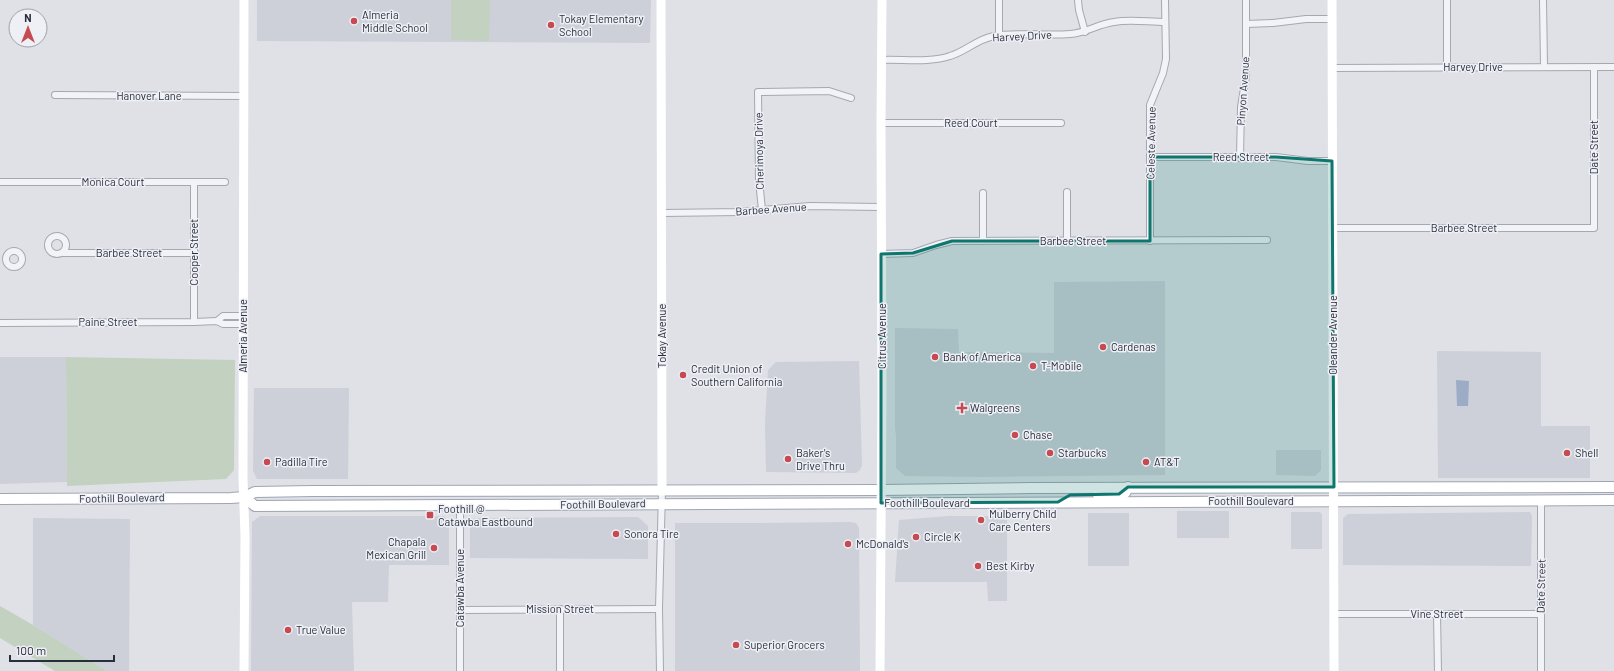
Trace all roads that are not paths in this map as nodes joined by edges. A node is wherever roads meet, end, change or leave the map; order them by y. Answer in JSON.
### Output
{"nodes":[{"id":1,"x":244,"y":0,"type":"edge"},
{"id":2,"x":661,"y":0,"type":"edge"},
{"id":3,"x":882,"y":0,"type":"edge"},
{"id":4,"x":999,"y":0,"type":"edge"},
{"id":5,"x":1078,"y":0,"type":"edge"},
{"id":6,"x":1165,"y":0,"type":"edge"},
{"id":7,"x":1246,"y":0,"type":"edge"},
{"id":8,"x":1332,"y":0,"type":"edge"},
{"id":9,"x":1447,"y":0,"type":"edge"},
{"id":10,"x":1543,"y":0,"type":"edge"},
{"id":11,"x":1332,"y":19,"type":"junction"},
{"id":12,"x":1165,"y":22,"type":"junction"},
{"id":13,"x":1246,"y":24,"type":"junction"},
{"id":14,"x":1085,"y":32,"type":"junction"},
{"id":15,"x":999,"y":35,"type":"junction"},
{"id":16,"x":881,"y":60,"type":"junction"},
{"id":17,"x":1544,"y":67,"type":"junction"},
{"id":18,"x":1594,"y":67,"type":"junction"},
{"id":19,"x":1614,"y":67,"type":"edge"},
{"id":20,"x":1332,"y":68,"type":"junction"},
{"id":21,"x":1447,"y":68,"type":"junction"},
{"id":22,"x":55,"y":96,"type":"dead end"},
{"id":23,"x":244,"y":96,"type":"junction"},
{"id":24,"x":851,"y":98,"type":"dead end"},
{"id":25,"x":881,"y":123,"type":"junction"},
{"id":26,"x":1061,"y":123,"type":"dead end"},
{"id":27,"x":1150,"y":157,"type":"junction"},
{"id":28,"x":1240,"y":158,"type":"junction"},
{"id":29,"x":1332,"y":161,"type":"junction"},
{"id":30,"x":0,"y":182,"type":"edge"},
{"id":31,"x":194,"y":182,"type":"junction"},
{"id":32,"x":225,"y":182,"type":"dead end"},
{"id":33,"x":1067,"y":192,"type":"dead end"},
{"id":34,"x":983,"y":193,"type":"dead end"},
{"id":35,"x":881,"y":207,"type":"junction"},
{"id":36,"x":762,"y":210,"type":"junction"},
{"id":37,"x":662,"y":213,"type":"junction"},
{"id":38,"x":1333,"y":228,"type":"junction"},
{"id":39,"x":1594,"y":228,"type":"joint"},
{"id":40,"x":1267,"y":240,"type":"dead end"},
{"id":41,"x":983,"y":241,"type":"junction"},
{"id":42,"x":1067,"y":241,"type":"junction"},
{"id":43,"x":1150,"y":241,"type":"junction"},
{"id":44,"x":195,"y":252,"type":"junction"},
{"id":45,"x":63,"y":253,"type":"dead end"},
{"id":46,"x":0,"y":254,"type":"edge"},
{"id":47,"x":8,"y":254,"type":"dead end"},
{"id":48,"x":881,"y":254,"type":"junction"},
{"id":49,"x":243,"y":320,"type":"junction"},
{"id":50,"x":194,"y":322,"type":"junction"},
{"id":51,"x":0,"y":323,"type":"edge"},
{"id":52,"x":1128,"y":487,"type":"junction"},
{"id":53,"x":1334,"y":487,"type":"junction"},
{"id":54,"x":1614,"y":487,"type":"edge"},
{"id":55,"x":662,"y":490,"type":"junction"},
{"id":56,"x":881,"y":490,"type":"junction"},
{"id":57,"x":244,"y":497,"type":"junction"},
{"id":58,"x":0,"y":500,"type":"edge"},
{"id":59,"x":1614,"y":500,"type":"edge"},
{"id":60,"x":1334,"y":501,"type":"junction"},
{"id":61,"x":1541,"y":501,"type":"junction"},
{"id":62,"x":1058,"y":502,"type":"junction"},
{"id":63,"x":881,"y":503,"type":"junction"},
{"id":64,"x":662,"y":504,"type":"junction"},
{"id":65,"x":460,"y":505,"type":"junction"},
{"id":66,"x":560,"y":609,"type":"junction"},
{"id":67,"x":660,"y":609,"type":"junction"},
{"id":68,"x":461,"y":610,"type":"junction"},
{"id":69,"x":1334,"y":614,"type":"junction"},
{"id":70,"x":1437,"y":614,"type":"junction"},
{"id":71,"x":1541,"y":614,"type":"junction"},
{"id":72,"x":244,"y":671,"type":"edge"},
{"id":73,"x":460,"y":671,"type":"edge"},
{"id":74,"x":560,"y":671,"type":"edge"},
{"id":75,"x":660,"y":671,"type":"edge"},
{"id":76,"x":880,"y":671,"type":"edge"},
{"id":77,"x":1334,"y":671,"type":"edge"},
{"id":78,"x":1438,"y":671,"type":"edge"},
{"id":79,"x":1541,"y":671,"type":"edge"}],
"edges":[{"from":1,"to":23,"type":"street","name":"Almeria Avenue"},
{"from":2,"to":37,"type":"street","name":"Tokay Avenue"},
{"from":3,"to":16,"type":"street","name":"Citrus Avenue"},
{"from":4,"to":15,"type":"street"},
{"from":5,"to":14,"type":"street"},
{"from":6,"to":12,"type":"street","name":"Celeste Avenue"},
{"from":7,"to":13,"type":"street","name":"Pinyon Avenue"},
{"from":8,"to":11,"type":"street","name":"Oleander Avenue"},
{"from":9,"to":21,"type":"street"},
{"from":10,"to":17,"type":"street"},
{"from":11,"to":13,"type":"street"},
{"from":11,"to":20,"type":"street","name":"Oleander Avenue"},
{"from":12,"to":14,"type":"street","name":"Harvey Drive"},
{"from":12,"to":27,"type":"street","name":"Celeste Avenue"},
{"from":13,"to":28,"type":"street","name":"Pinyon Avenue"},
{"from":14,"to":15,"type":"street","name":"Harvey Drive"},
{"from":15,"to":16,"type":"street","name":"Harvey Drive"},
{"from":16,"to":25,"type":"street","name":"Citrus Avenue"},
{"from":17,"to":18,"type":"street","name":"Harvey Drive"},
{"from":17,"to":21,"type":"street","name":"Harvey Drive"},
{"from":18,"to":19,"type":"street","name":"Harvey Drive"},
{"from":18,"to":39,"type":"street","name":"Date Street"},
{"from":20,"to":21,"type":"street","name":"Harvey Drive"},
{"from":20,"to":29,"type":"street","name":"Oleander Avenue"},
{"from":22,"to":23,"type":"street","name":"Hanover Lane"},
{"from":23,"to":49,"type":"street","name":"Almeria Avenue"},
{"from":24,"to":36,"type":"street","name":"Cherimoya Drive"},
{"from":25,"to":26,"type":"street","name":"Reed Court"},
{"from":25,"to":35,"type":"street","name":"Citrus Avenue"},
{"from":27,"to":28,"type":"street","name":"Reed Street"},
{"from":27,"to":43,"type":"street","name":"Celeste Avenue"},
{"from":28,"to":29,"type":"street","name":"Reed Street"},
{"from":29,"to":38,"type":"street","name":"Oleander Avenue"},
{"from":30,"to":31,"type":"street","name":"Monica Court"},
{"from":31,"to":32,"type":"street","name":"Monica Court"},
{"from":31,"to":44,"type":"street","name":"Cooper Street"},
{"from":33,"to":42,"type":"street"},
{"from":34,"to":41,"type":"street"},
{"from":35,"to":36,"type":"street","name":"Barbee Avenue"},
{"from":35,"to":48,"type":"street","name":"Citrus Avenue"},
{"from":36,"to":37,"type":"street","name":"Barbee Avenue"},
{"from":37,"to":55,"type":"street","name":"Tokay Avenue"},
{"from":38,"to":39,"type":"street","name":"Barbee Street"},
{"from":38,"to":53,"type":"street","name":"Oleander Avenue"},
{"from":40,"to":43,"type":"street","name":"Barbee Street"},
{"from":41,"to":42,"type":"street","name":"Barbee Street"},
{"from":41,"to":48,"type":"street","name":"Barbee Street"},
{"from":42,"to":43,"type":"street","name":"Barbee Street"},
{"from":44,"to":45,"type":"street","name":"Barbee Street"},
{"from":44,"to":50,"type":"street","name":"Cooper Street"},
{"from":46,"to":47,"type":"street"},
{"from":48,"to":56,"type":"street","name":"Citrus Avenue"},
{"from":49,"to":50,"type":"street","name":"Paine Street"},
{"from":49,"to":57,"type":"street","name":"Almeria Avenue"},
{"from":50,"to":51,"type":"street","name":"Paine Street"},
{"from":52,"to":53,"type":"main road","name":"Foothill Boulevard"},
{"from":52,"to":56,"type":"main road","name":"Foothill Boulevard"},
{"from":52,"to":62,"type":"main road"},
{"from":53,"to":54,"type":"main road","name":"Foothill Boulevard"},
{"from":53,"to":60,"type":"street","name":"Oleander Avenue"},
{"from":55,"to":56,"type":"main road","name":"Foothill Boulevard"},
{"from":55,"to":57,"type":"main road","name":"Foothill Boulevard"},
{"from":55,"to":64,"type":"street","name":"Tokay Avenue"},
{"from":56,"to":63,"type":"street","name":"Citrus Avenue"},
{"from":57,"to":58,"type":"main road","name":"Foothill Boulevard"},
{"from":57,"to":65,"type":"main road","name":"Foothill Boulevard"},
{"from":57,"to":72,"type":"street","name":"Almeria Avenue"},
{"from":59,"to":61,"type":"main road","name":"Foothill Boulevard"},
{"from":60,"to":61,"type":"main road","name":"Foothill Boulevard"},
{"from":60,"to":62,"type":"main road","name":"Foothill Boulevard"},
{"from":60,"to":69,"type":"street","name":"Oleander Avenue"},
{"from":61,"to":71,"type":"street","name":"Date Street"},
{"from":62,"to":63,"type":"main road","name":"Foothill Boulevard"},
{"from":63,"to":64,"type":"main road","name":"Foothill Boulevard"},
{"from":63,"to":76,"type":"street","name":"Citrus Avenue"},
{"from":64,"to":65,"type":"main road","name":"Foothill Boulevard"},
{"from":64,"to":67,"type":"street","name":"Tokay Avenue"},
{"from":65,"to":68,"type":"street","name":"Catawba Avenue"},
{"from":66,"to":67,"type":"street","name":"Mission Street"},
{"from":66,"to":68,"type":"street","name":"Mission Street"},
{"from":66,"to":74,"type":"street"},
{"from":67,"to":75,"type":"street","name":"Tokay Avenue"},
{"from":68,"to":73,"type":"street","name":"Catawba Avenue"},
{"from":69,"to":70,"type":"street","name":"Vine Street"},
{"from":69,"to":77,"type":"street","name":"Oleander Avenue"},
{"from":70,"to":71,"type":"street","name":"Vine Street"},
{"from":70,"to":78,"type":"street"},
{"from":71,"to":79,"type":"street","name":"Date Street"}]}
